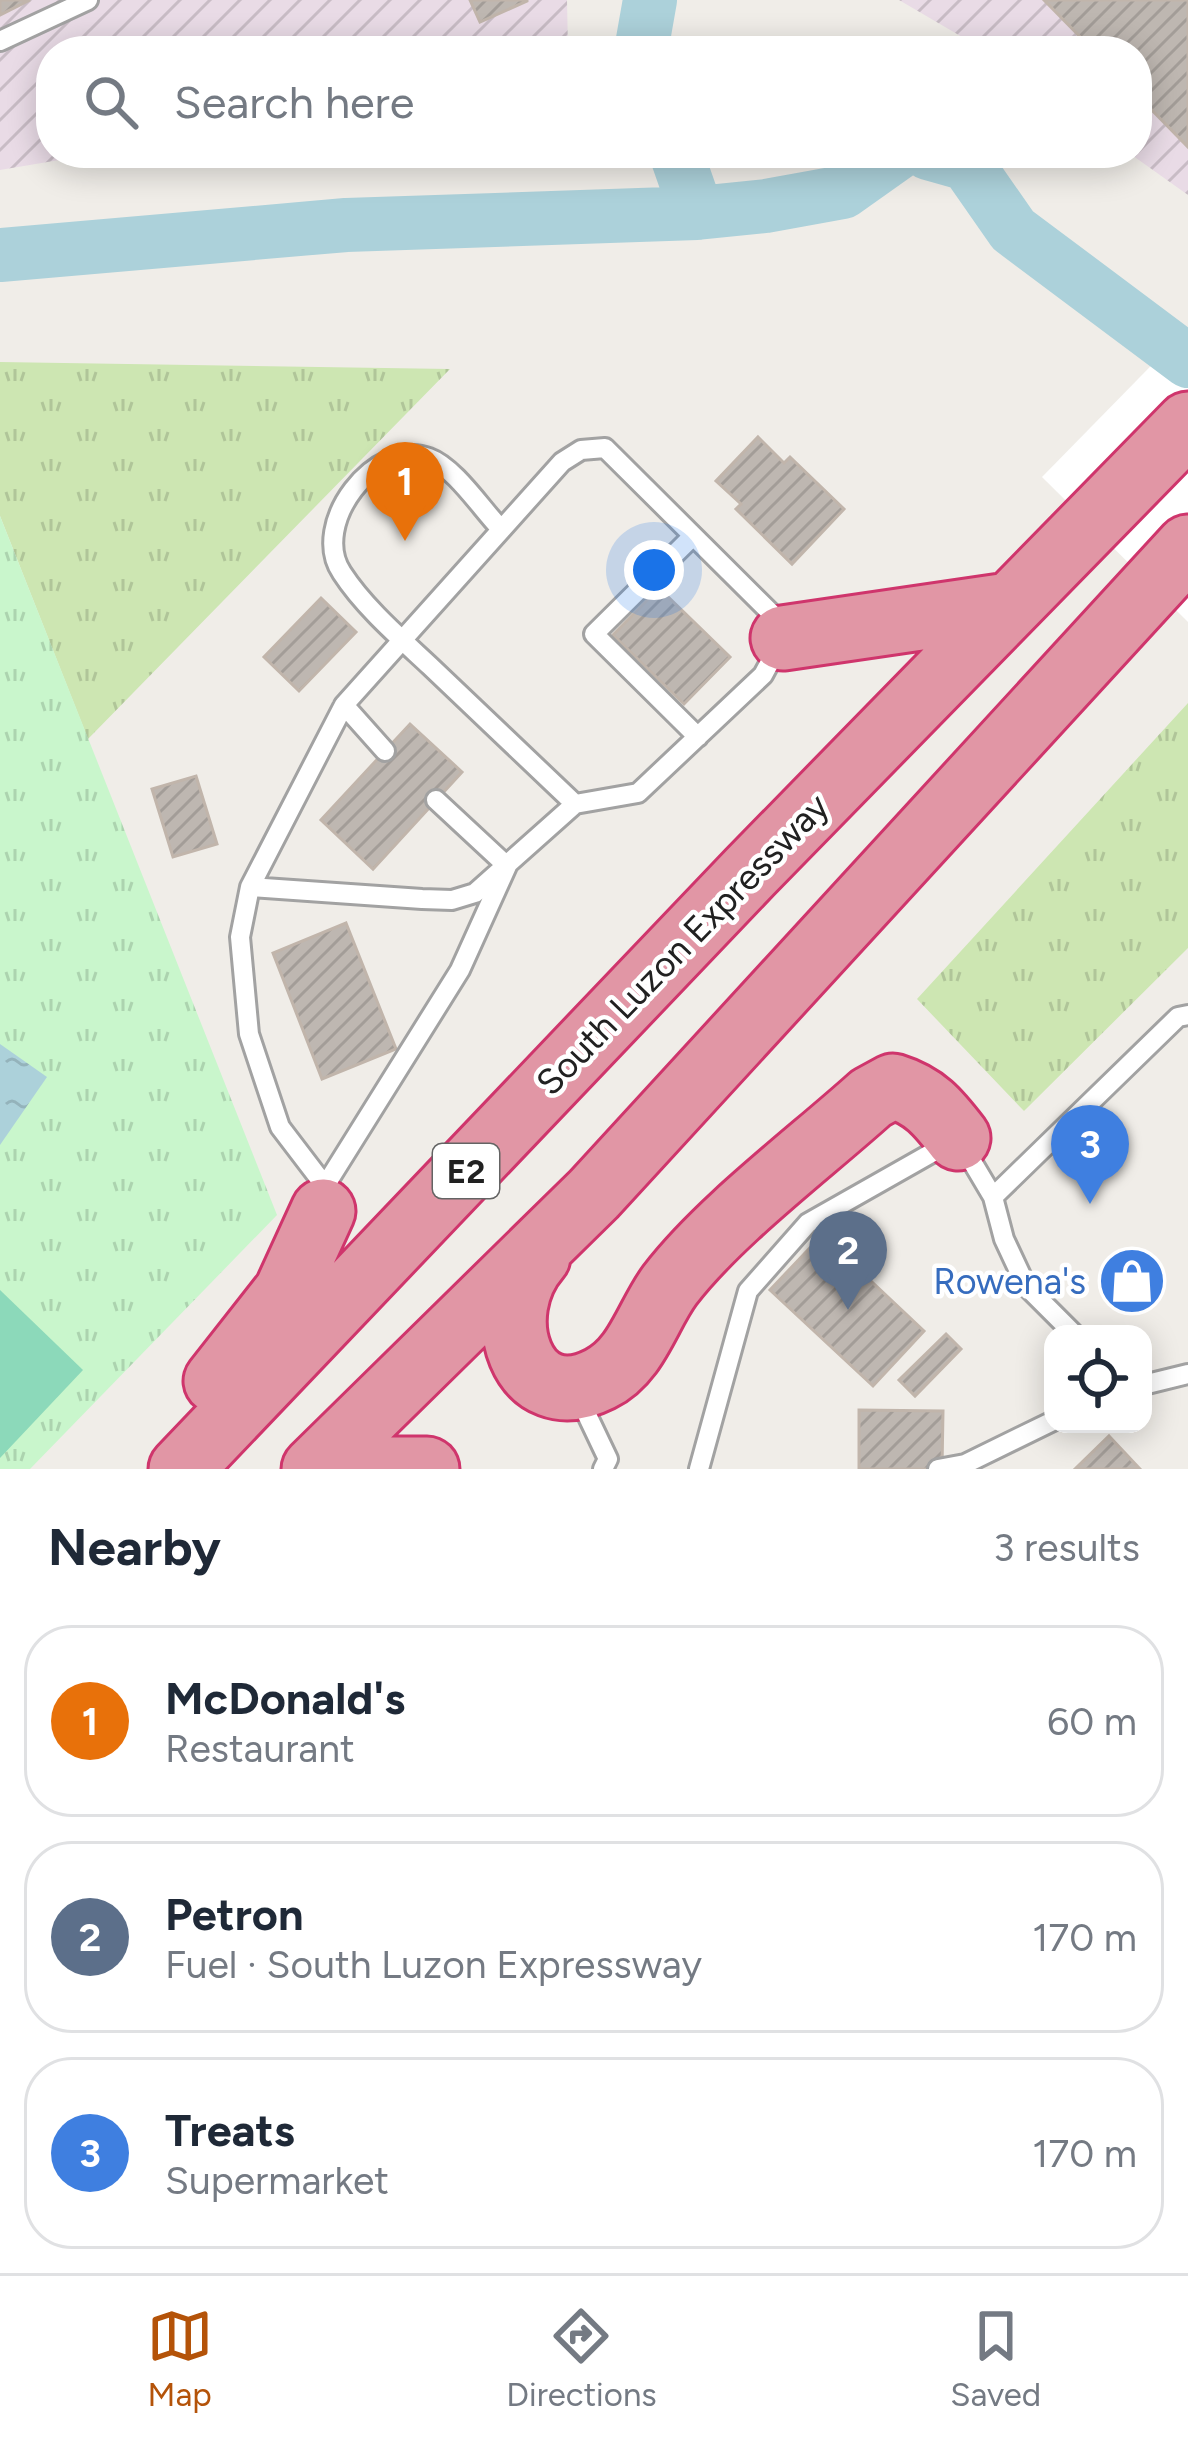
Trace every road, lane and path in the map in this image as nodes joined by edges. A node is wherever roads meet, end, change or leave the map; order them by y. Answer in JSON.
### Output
{"nodes":[{"id":1,"x":88,"y":0,"type":"edge"},
{"id":2,"x":0,"y":41,"type":"edge"},
{"id":3,"x":1188,"y":424,"type":"edge"},
{"id":4,"x":500,"y":528,"type":"junction"},
{"id":5,"x":694,"y":536,"type":"junction"},
{"id":6,"x":1172,"y":563,"type":"edge"},
{"id":7,"x":1009,"y":605,"type":"junction"},
{"id":8,"x":784,"y":638,"type":"junction"},
{"id":9,"x":402,"y":639,"type":"junction"},
{"id":10,"x":344,"y":705,"type":"junction"},
{"id":11,"x":698,"y":737,"type":"junction"},
{"id":12,"x":385,"y":751,"type":"dead end"},
{"id":13,"x":436,"y":800,"type":"dead end"},
{"id":14,"x":575,"y":804,"type":"junction"},
{"id":15,"x":507,"y":866,"type":"junction"},
{"id":16,"x":250,"y":886,"type":"junction"},
{"id":17,"x":1188,"y":1015,"type":"edge"},
{"id":18,"x":958,"y":1138,"type":"junction"},
{"id":19,"x":594,"y":1194,"type":"junction"},
{"id":20,"x":993,"y":1197,"type":"junction"},
{"id":21,"x":324,"y":1198,"type":"junction"},
{"id":22,"x":1065,"y":1325,"type":"edge"},
{"id":23,"x":1188,"y":1374,"type":"edge"},
{"id":24,"x":1152,"y":1383,"type":"edge"},
{"id":25,"x":574,"y":1387,"type":"junction"},
{"id":26,"x":1044,"y":1425,"type":"edge"},
{"id":27,"x":166,"y":1469,"type":"edge"},
{"id":28,"x":181,"y":1469,"type":"edge"},
{"id":29,"x":314,"y":1469,"type":"edge"},
{"id":30,"x":368,"y":1469,"type":"edge"},
{"id":31,"x":427,"y":1469,"type":"edge"},
{"id":32,"x":603,"y":1469,"type":"edge"},
{"id":33,"x":699,"y":1469,"type":"edge"},
{"id":34,"x":938,"y":1469,"type":"edge"}],
"edges":[{"from":1,"to":2,"type":"lane"},
{"from":3,"to":7,"type":"highway","name":"South Luzon Expressway","number":"E2"},
{"from":4,"to":5,"type":"lane"},
{"from":4,"to":9,"type":"lane"},
{"from":4,"to":9,"type":"lane"},
{"from":5,"to":8,"type":"lane"},
{"from":5,"to":11,"type":"lane"},
{"from":6,"to":19,"type":"highway"},
{"from":7,"to":8,"type":"highway"},
{"from":7,"to":28,"type":"highway","name":"South Luzon Expressway","number":"E2"},
{"from":8,"to":11,"type":"lane"},
{"from":9,"to":10,"type":"lane"},
{"from":9,"to":14,"type":"lane"},
{"from":10,"to":12,"type":"lane"},
{"from":10,"to":16,"type":"lane"},
{"from":11,"to":14,"type":"lane"},
{"from":13,"to":15,"type":"lane"},
{"from":14,"to":15,"type":"lane"},
{"from":15,"to":16,"type":"lane"},
{"from":15,"to":21,"type":"lane"},
{"from":16,"to":21,"type":"lane"},
{"from":17,"to":20,"type":"lane"},
{"from":18,"to":20,"type":"lane"},
{"from":18,"to":25,"type":"highway"},
{"from":18,"to":33,"type":"lane"},
{"from":19,"to":25,"type":"highway"},
{"from":19,"to":29,"type":"highway"},
{"from":20,"to":22,"type":"lane"},
{"from":21,"to":27,"type":"highway"},
{"from":23,"to":24,"type":"lane"},
{"from":25,"to":32,"type":"lane"},
{"from":26,"to":34,"type":"lane"},
{"from":30,"to":31,"type":"highway"}]}
